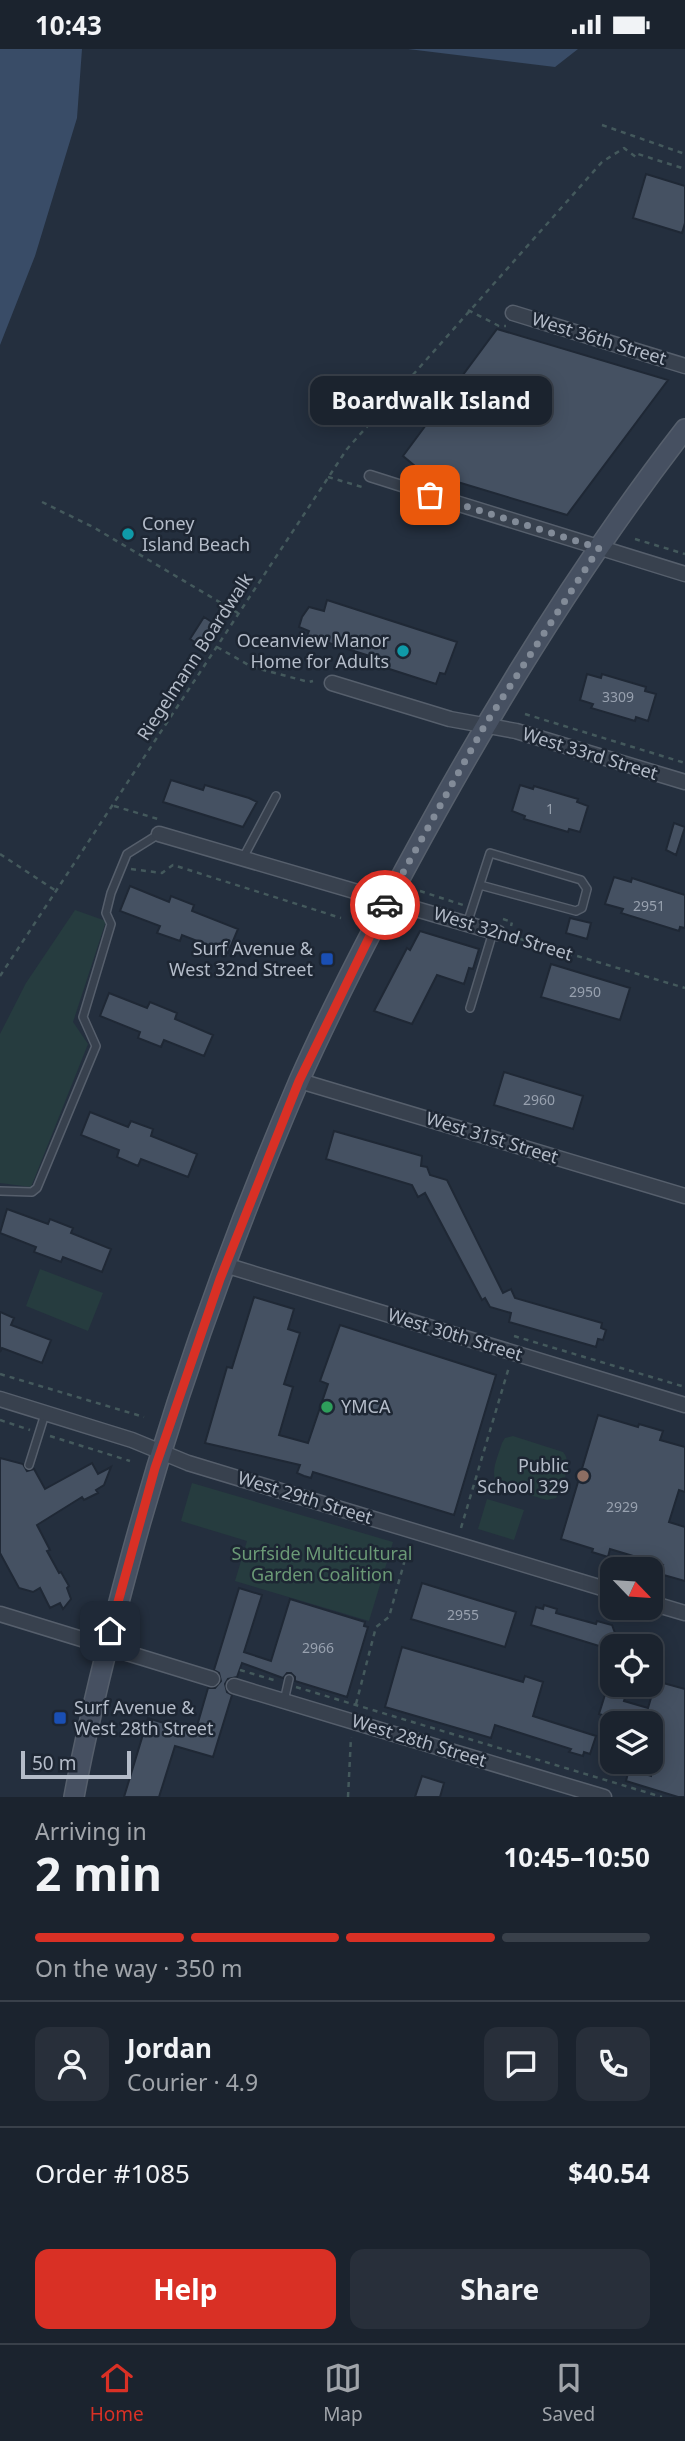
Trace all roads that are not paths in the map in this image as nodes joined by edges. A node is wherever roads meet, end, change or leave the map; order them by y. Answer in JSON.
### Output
{"nodes":[{"id":1,"x":513,"y":313,"type":"dead end"},
{"id":2,"x":685,"y":366,"type":"edge"},
{"id":3,"x":685,"y":429,"type":"edge"},
{"id":4,"x":370,"y":475,"type":"dead end"},
{"id":5,"x":430,"y":495,"type":"joint"},
{"id":6,"x":599,"y":548,"type":"junction"},
{"id":7,"x":685,"y":574,"type":"edge"},
{"id":8,"x":332,"y":683,"type":"dead end"},
{"id":9,"x":485,"y":725,"type":"junction"},
{"id":10,"x":685,"y":782,"type":"edge"},
{"id":11,"x":276,"y":796,"type":"dead end"},
{"id":12,"x":159,"y":834,"type":"joint"},
{"id":13,"x":243,"y":858,"type":"junction"},
{"id":14,"x":480,"y":885,"type":"junction"},
{"id":15,"x":387,"y":902,"type":"junction"},
{"id":16,"x":467,"y":923,"type":"junction"},
{"id":17,"x":495,"y":932,"type":"joint"},
{"id":18,"x":470,"y":1008,"type":"dead end"},
{"id":19,"x":299,"y":1081,"type":"junction"},
{"id":20,"x":0,"y":1191,"type":"edge"},
{"id":21,"x":685,"y":1196,"type":"edge"},
{"id":22,"x":225,"y":1265,"type":"junction"},
{"id":23,"x":0,"y":1399,"type":"edge"},
{"id":24,"x":685,"y":1405,"type":"edge"},
{"id":25,"x":45,"y":1413,"type":"junction"},
{"id":26,"x":161,"y":1452,"type":"junction"},
{"id":27,"x":29,"y":1465,"type":"dead end"},
{"id":28,"x":600,"y":1587,"type":"edge"},
{"id":29,"x":663,"y":1607,"type":"edge"},
{"id":30,"x":685,"y":1613,"type":"edge"},
{"id":31,"x":0,"y":1614,"type":"edge"},
{"id":32,"x":107,"y":1647,"type":"junction"},
{"id":33,"x":212,"y":1679,"type":"dead end"},
{"id":34,"x":289,"y":1682,"type":"road end"},
{"id":35,"x":234,"y":1686,"type":"dead end"},
{"id":36,"x":284,"y":1700,"type":"junction"},
{"id":37,"x":74,"y":1797,"type":"edge"},
{"id":38,"x":604,"y":1797,"type":"edge"}],
"edges":[{"from":1,"to":2,"type":"street","name":"West 36th Street"},
{"from":3,"to":6,"type":"main road"},
{"from":4,"to":5,"type":"street"},
{"from":5,"to":6,"type":"street"},
{"from":6,"to":7,"type":"street"},
{"from":6,"to":9,"type":"main road"},
{"from":8,"to":9,"type":"street","name":"West 33rd Street"},
{"from":9,"to":10,"type":"street","name":"West 33rd Street"},
{"from":9,"to":15,"type":"main road"},
{"from":11,"to":13,"type":"lane"},
{"from":12,"to":13,"type":"street","name":"West 32nd Street"},
{"from":12,"to":20,"type":"lane"},
{"from":13,"to":15,"type":"street","name":"West 32nd Street"},
{"from":14,"to":14,"type":"lane"},
{"from":14,"to":16,"type":"lane"},
{"from":15,"to":16,"type":"street","name":"West 32nd Street"},
{"from":15,"to":19,"type":"main road"},
{"from":16,"to":17,"type":"street","name":"West 32nd Street"},
{"from":17,"to":18,"type":"lane"},
{"from":19,"to":21,"type":"street","name":"West 31st Street"},
{"from":19,"to":22,"type":"main road"},
{"from":22,"to":24,"type":"street","name":"West 30th Street"},
{"from":22,"to":26,"type":"main road"},
{"from":23,"to":25,"type":"street","name":"West 29th Street"},
{"from":25,"to":26,"type":"street","name":"West 29th Street"},
{"from":25,"to":27,"type":"lane"},
{"from":26,"to":28,"type":"street","name":"West 29th Street"},
{"from":26,"to":32,"type":"main road"},
{"from":29,"to":30,"type":"street"},
{"from":31,"to":32,"type":"street"},
{"from":32,"to":33,"type":"street"},
{"from":32,"to":37,"type":"main road"},
{"from":34,"to":36,"type":"lane"},
{"from":35,"to":36,"type":"street","name":"West 28th Street"},
{"from":36,"to":38,"type":"street","name":"West 28th Street"}]}
